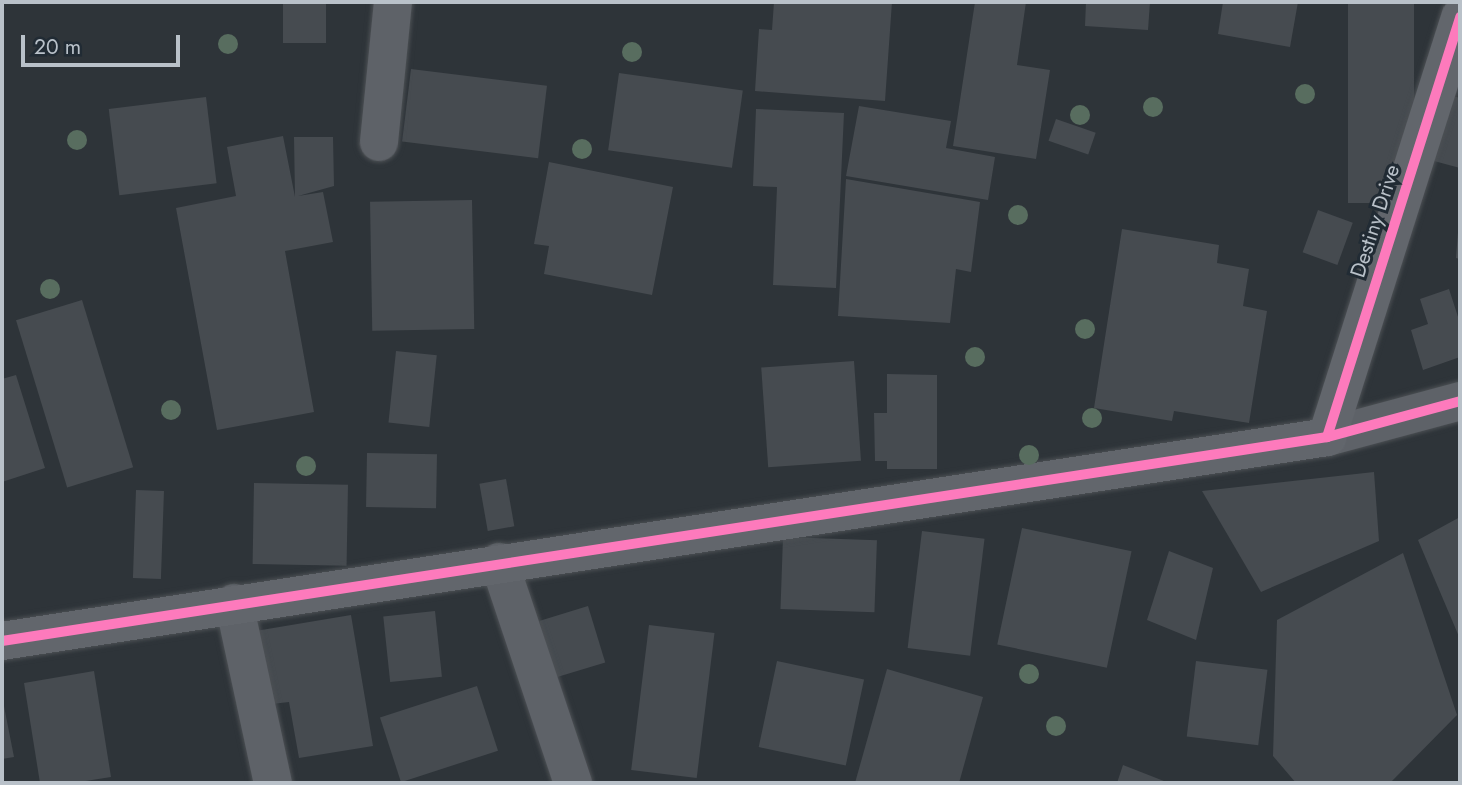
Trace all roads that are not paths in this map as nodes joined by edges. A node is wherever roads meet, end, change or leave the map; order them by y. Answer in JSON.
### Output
{"nodes":[{"id":1,"x":393,"y":2,"type":"edge"},
{"id":2,"x":1460,"y":17,"type":"edge"},
{"id":3,"x":379,"y":142,"type":"dead end"},
{"id":4,"x":1460,"y":401,"type":"edge"},
{"id":5,"x":1327,"y":437,"type":"junction"},
{"id":6,"x":499,"y":562,"type":"junction"},
{"id":7,"x":234,"y":603,"type":"junction"},
{"id":8,"x":2,"y":641,"type":"edge"},
{"id":9,"x":274,"y":783,"type":"edge"},
{"id":10,"x":573,"y":783,"type":"edge"}],
"edges":[{"from":1,"to":3,"type":"street"},
{"from":2,"to":5,"type":"street","name":"Destiny Drive"},
{"from":4,"to":5,"type":"street"},
{"from":5,"to":6,"type":"street"},
{"from":6,"to":7,"type":"street"},
{"from":6,"to":10,"type":"street"},
{"from":7,"to":8,"type":"street"},
{"from":7,"to":9,"type":"street"}]}
